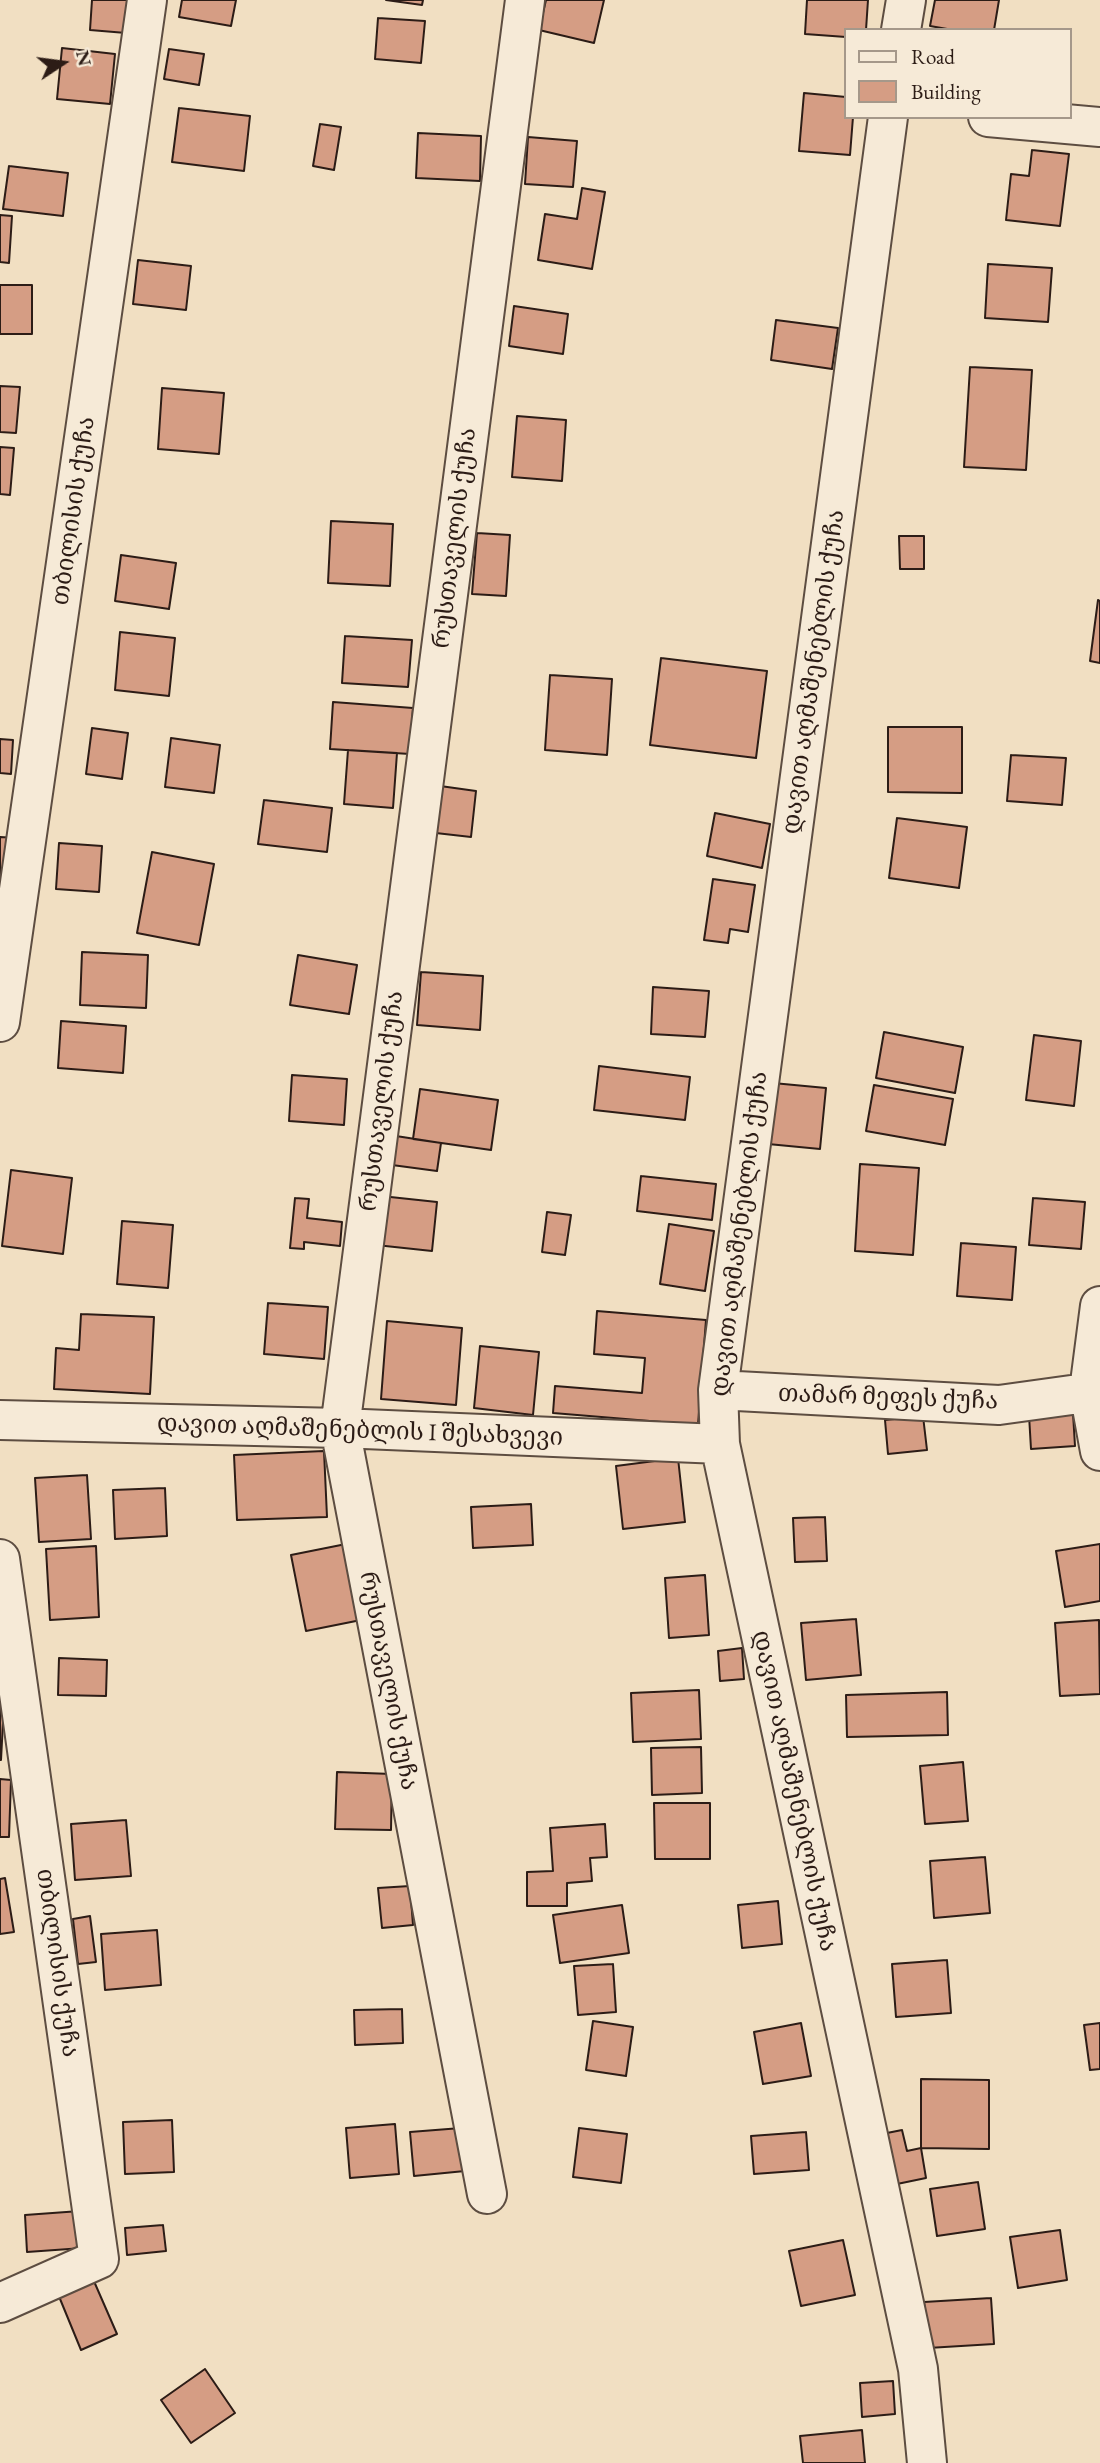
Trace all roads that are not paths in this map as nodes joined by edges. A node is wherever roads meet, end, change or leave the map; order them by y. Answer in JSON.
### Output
{"nodes":[{"id":1,"x":147,"y":0,"type":"edge"},
{"id":2,"x":525,"y":0,"type":"edge"},
{"id":3,"x":906,"y":0,"type":"edge"},
{"id":4,"x":901,"y":28,"type":"edge"},
{"id":5,"x":888,"y":119,"type":"edge"},
{"id":6,"x":1010,"y":119,"type":"edge"},
{"id":7,"x":1100,"y":127,"type":"edge"},
{"id":8,"x":0,"y":1023,"type":"edge"},
{"id":9,"x":1100,"y":1306,"type":"edge"},
{"id":10,"x":718,"y":1390,"type":"junction"},
{"id":11,"x":1094,"y":1391,"type":"edge"},
{"id":12,"x":0,"y":1420,"type":"edge"},
{"id":13,"x":340,"y":1428,"type":"junction"},
{"id":14,"x":720,"y":1444,"type":"junction"},
{"id":15,"x":1100,"y":1451,"type":"edge"},
{"id":16,"x":0,"y":1559,"type":"edge"},
{"id":17,"x":487,"y":2194,"type":"dead end"},
{"id":18,"x":0,"y":2303,"type":"edge"},
{"id":19,"x":927,"y":2463,"type":"edge"}],
"edges":[{"from":1,"to":8,"type":"street","name":"თბილისის ქუჩა"},
{"from":2,"to":13,"type":"street","name":"რუსთაველის ქუჩა"},
{"from":3,"to":4,"type":"street"},
{"from":5,"to":10,"type":"street","name":"დავით აღმაშენებლის ქუჩა"},
{"from":6,"to":7,"type":"street"},
{"from":9,"to":11,"type":"street"},
{"from":10,"to":11,"type":"street","name":"თამარ მეფეს ქუჩა"},
{"from":10,"to":14,"type":"street","name":"დავით აღმაშენებლის ქუჩა"},
{"from":11,"to":15,"type":"street"},
{"from":12,"to":13,"type":"street","name":"დავით აღმაშენებლის I შესახვევი"},
{"from":13,"to":14,"type":"street","name":"დავით აღმაშენებლის I შესახვევი"},
{"from":13,"to":17,"type":"street","name":"რუსთაველის ქუჩა"},
{"from":14,"to":19,"type":"street","name":"დავით აღმაშენებლის ქუჩა"},
{"from":16,"to":18,"type":"street","name":"თბილისის ქუჩა"}]}
